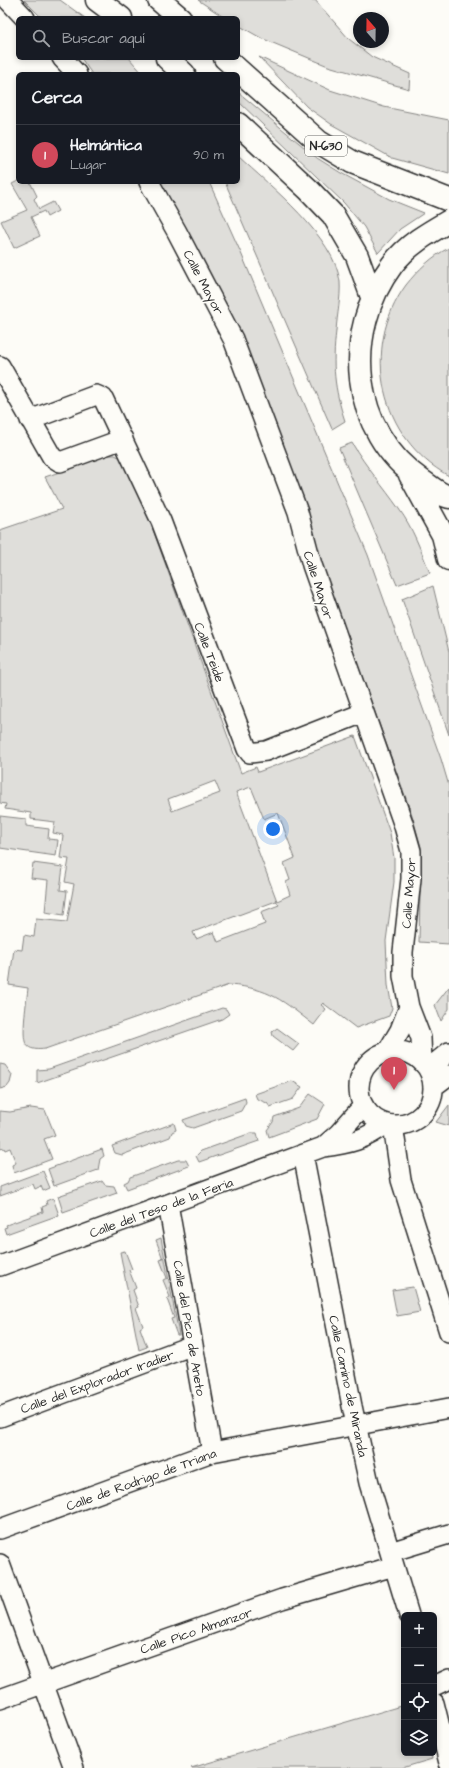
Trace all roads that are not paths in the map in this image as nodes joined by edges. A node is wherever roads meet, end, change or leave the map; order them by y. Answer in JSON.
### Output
{"nodes":[{"id":1,"x":8,"y":0,"type":"edge"},
{"id":2,"x":97,"y":0,"type":"edge"},
{"id":3,"x":159,"y":0,"type":"edge"},
{"id":4,"x":23,"y":16,"type":"edge"},
{"id":5,"x":118,"y":16,"type":"edge"},
{"id":6,"x":178,"y":16,"type":"edge"},
{"id":7,"x":64,"y":60,"type":"edge"},
{"id":8,"x":169,"y":60,"type":"edge"},
{"id":9,"x":227,"y":60,"type":"edge"},
{"id":10,"x":74,"y":72,"type":"edge"},
{"id":11,"x":182,"y":72,"type":"edge"},
{"id":12,"x":240,"y":126,"type":"edge"},
{"id":13,"x":150,"y":184,"type":"edge"},
{"id":14,"x":449,"y":200,"type":"edge"},
{"id":15,"x":449,"y":221,"type":"edge"},
{"id":16,"x":372,"y":297,"type":"junction"},
{"id":17,"x":0,"y":366,"type":"edge"},
{"id":18,"x":30,"y":420,"type":"junction"},
{"id":19,"x":123,"y":439,"type":"junction"},
{"id":20,"x":409,"y":472,"type":"junction"},
{"id":21,"x":449,"y":497,"type":"edge"},
{"id":22,"x":449,"y":559,"type":"edge"},
{"id":23,"x":363,"y":713,"type":"junction"},
{"id":24,"x":409,"y":1007,"type":"junction"},
{"id":25,"x":387,"y":1052,"type":"junction"},
{"id":26,"x":449,"y":1052,"type":"edge"},
{"id":27,"x":425,"y":1066,"type":"junction"},
{"id":28,"x":449,"y":1075,"type":"edge"},
{"id":29,"x":433,"y":1087,"type":"junction"},
{"id":30,"x":363,"y":1106,"type":"junction"},
{"id":31,"x":390,"y":1124,"type":"junction"},
{"id":32,"x":323,"y":1147,"type":"junction"},
{"id":33,"x":303,"y":1154,"type":"junction"},
{"id":34,"x":168,"y":1204,"type":"junction"},
{"id":35,"x":0,"y":1266,"type":"edge"},
{"id":36,"x":449,"y":1332,"type":"edge"},
{"id":37,"x":193,"y":1345,"type":"junction"},
{"id":38,"x":449,"y":1408,"type":"edge"},
{"id":39,"x":0,"y":1417,"type":"edge"},
{"id":40,"x":357,"y":1424,"type":"junction"},
{"id":41,"x":212,"y":1452,"type":"junction"},
{"id":42,"x":0,"y":1529,"type":"edge"},
{"id":43,"x":449,"y":1534,"type":"edge"},
{"id":44,"x":392,"y":1559,"type":"junction"},
{"id":45,"x":0,"y":1564,"type":"edge"},
{"id":46,"x":408,"y":1612,"type":"edge"},
{"id":47,"x":449,"y":1679,"type":"edge"},
{"id":48,"x":44,"y":1684,"type":"junction"},
{"id":49,"x":437,"y":1685,"type":"edge"},
{"id":50,"x":0,"y":1699,"type":"edge"},
{"id":51,"x":437,"y":1715,"type":"edge"},
{"id":52,"x":449,"y":1763,"type":"edge"},
{"id":53,"x":74,"y":1768,"type":"edge"}],
"edges":[{"from":1,"to":4,"type":"street"},
{"from":2,"to":5,"type":"highway"},
{"from":3,"to":6,"type":"highway"},
{"from":7,"to":10,"type":"street"},
{"from":8,"to":11,"type":"highway"},
{"from":9,"to":14,"type":"highway","number":"N-630"},
{"from":12,"to":16,"type":"highway"},
{"from":13,"to":23,"type":"street","name":"Calle Mayor"},
{"from":15,"to":16,"type":"highway"},
{"from":16,"to":20,"type":"highway"},
{"from":17,"to":18,"type":"street"},
{"from":18,"to":19,"type":"street"},
{"from":18,"to":19,"type":"street","name":"Calle Teide"},
{"from":19,"to":23,"type":"street","name":"Calle Teide"},
{"from":20,"to":21,"type":"highway"},
{"from":20,"to":22,"type":"highway"},
{"from":23,"to":24,"type":"street","name":"Calle Mayor"},
{"from":24,"to":25,"type":"street"},
{"from":24,"to":27,"type":"street","name":"Calle Mayor"},
{"from":25,"to":27,"type":"street"},
{"from":25,"to":30,"type":"street"},
{"from":26,"to":27,"type":"street"},
{"from":27,"to":29,"type":"street"},
{"from":28,"to":29,"type":"street"},
{"from":29,"to":31,"type":"street"},
{"from":30,"to":31,"type":"street"},
{"from":30,"to":32,"type":"street","name":"Calle del Teso de la Feria"},
{"from":31,"to":32,"type":"street","name":"Calle del Teso de la Feria"},
{"from":31,"to":36,"type":"street"},
{"from":32,"to":33,"type":"street","name":"Calle del Teso de la Feria"},
{"from":33,"to":34,"type":"street","name":"Calle del Teso de la Feria"},
{"from":33,"to":40,"type":"street","name":"Calle Camino de Miranda"},
{"from":34,"to":35,"type":"street","name":"Calle del Teso de la Feria"},
{"from":34,"to":37,"type":"street","name":"Calle del Pico de Aneto"},
{"from":37,"to":39,"type":"street","name":"Calle del Explorador Iradier"},
{"from":37,"to":41,"type":"street","name":"Calle del Pico de Aneto"},
{"from":38,"to":40,"type":"street","name":"Calle de Rodrigo de Triana"},
{"from":40,"to":41,"type":"street","name":"Calle de Rodrigo de Triana"},
{"from":40,"to":44,"type":"street","name":"Calle Camino de Miranda"},
{"from":41,"to":42,"type":"street","name":"Calle de Rodrigo de Triana"},
{"from":43,"to":44,"type":"street","name":"Calle Pico Almanzor"},
{"from":44,"to":46,"type":"street","name":"Calle Camino de Miranda"},
{"from":44,"to":48,"type":"street","name":"Calle Pico Almanzor"},
{"from":45,"to":48,"type":"street"},
{"from":47,"to":49,"type":"street"},
{"from":48,"to":50,"type":"street","name":"Calle Pico Almanzor"},
{"from":48,"to":53,"type":"street"},
{"from":51,"to":52,"type":"street"}]}
